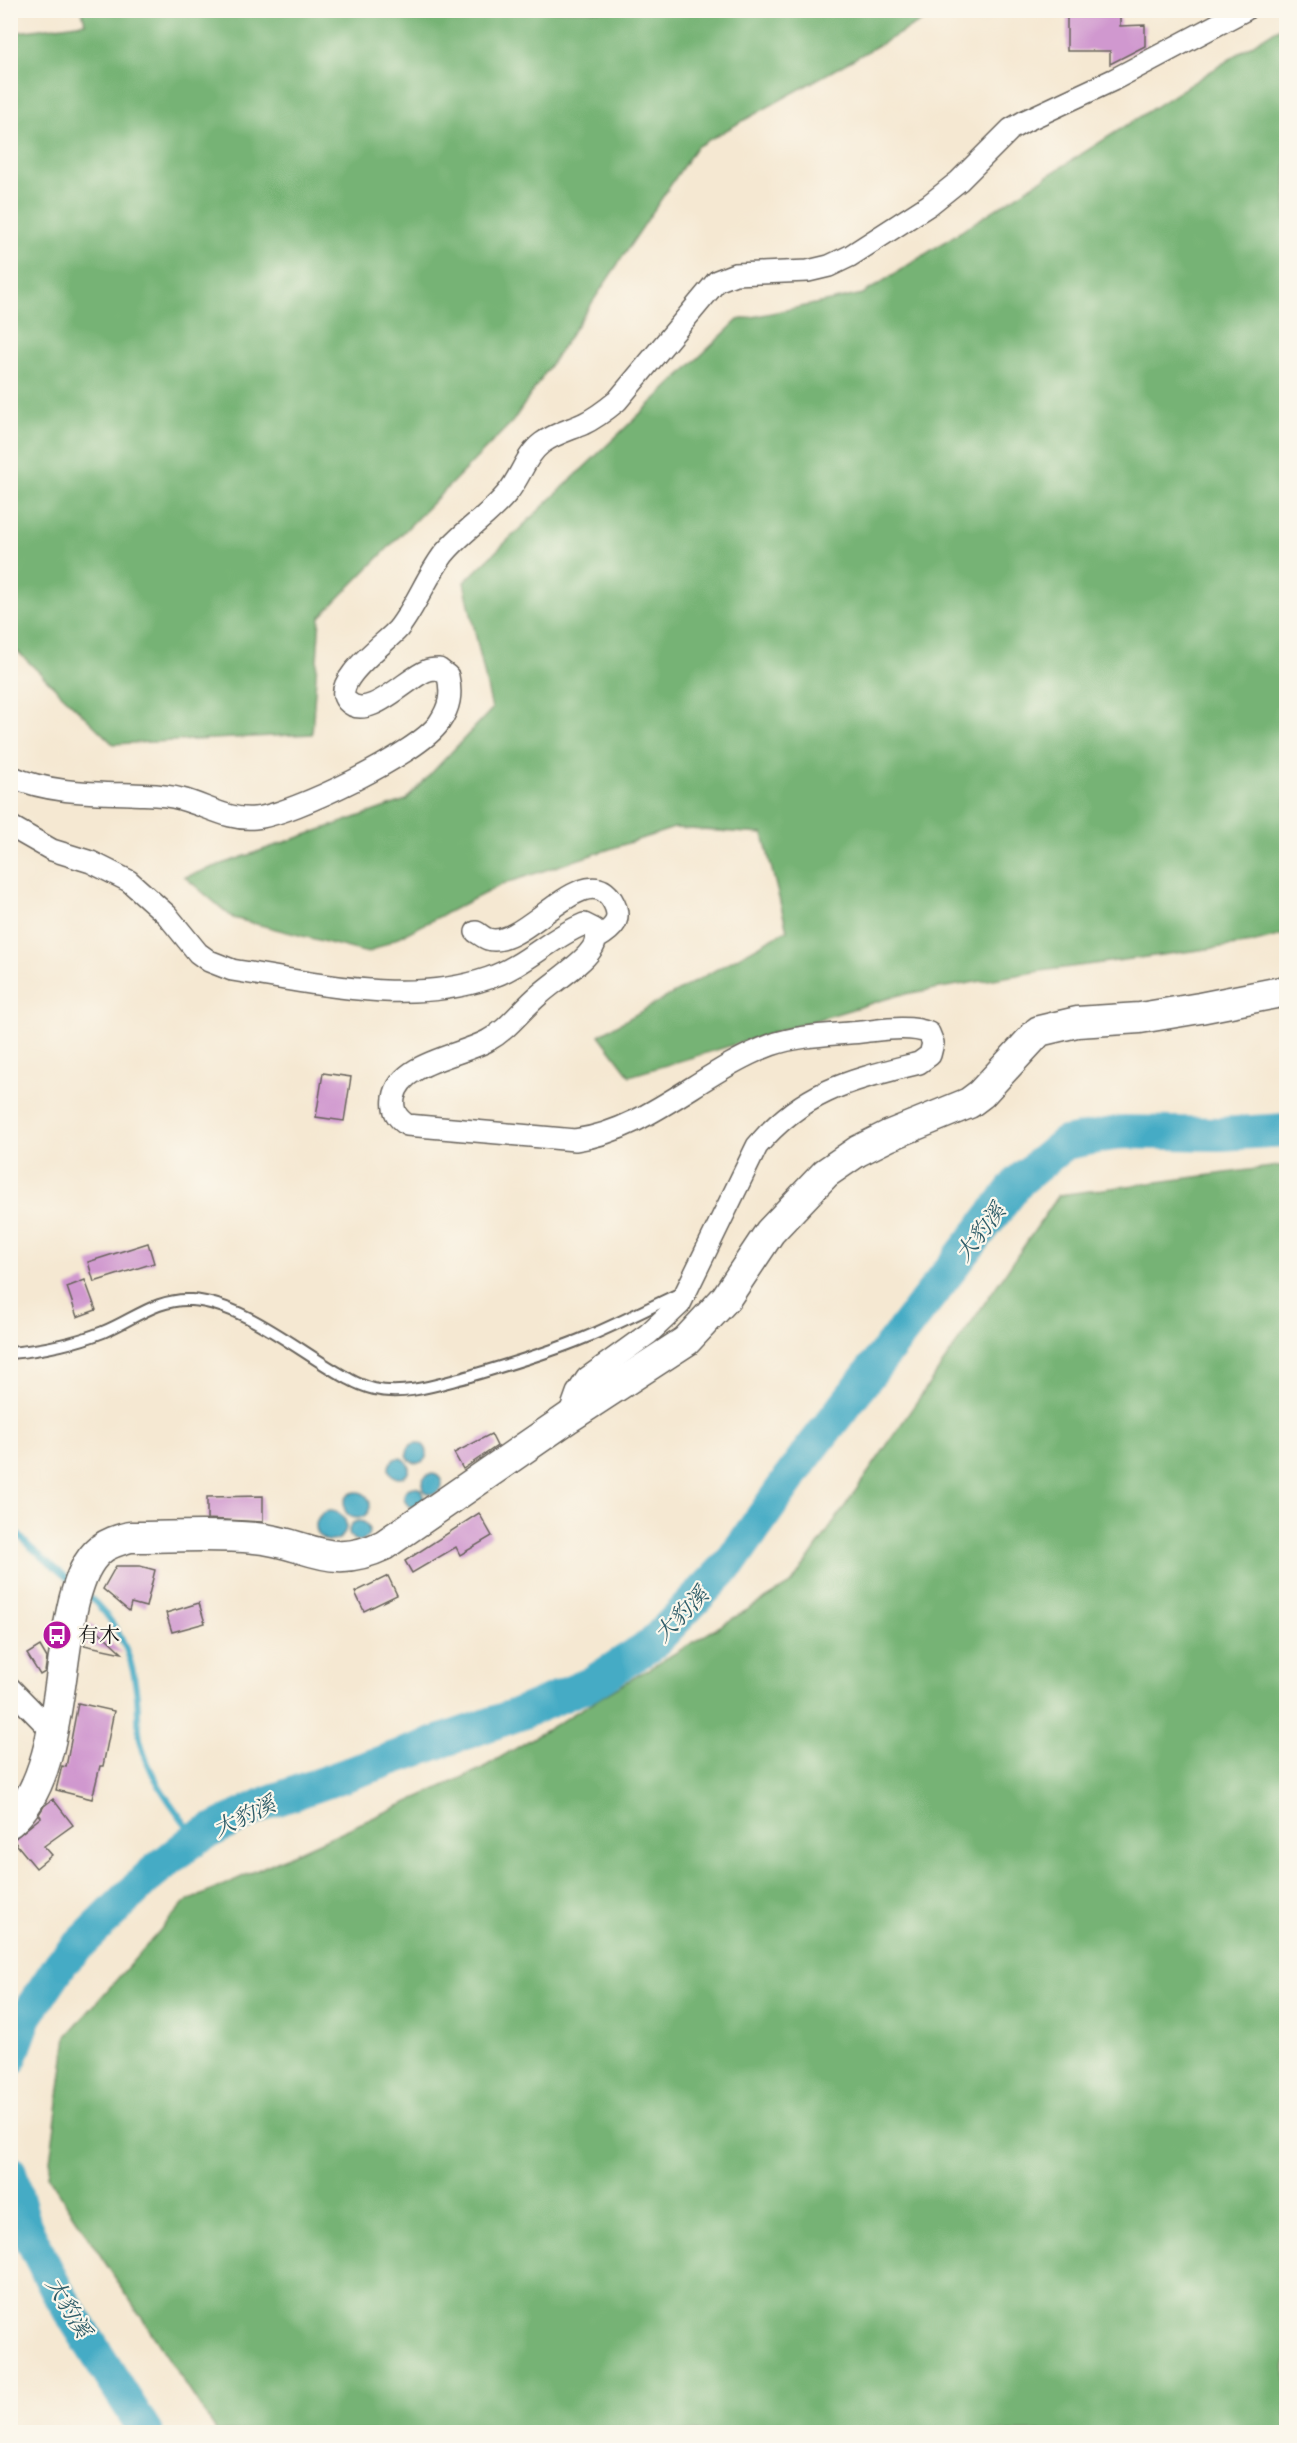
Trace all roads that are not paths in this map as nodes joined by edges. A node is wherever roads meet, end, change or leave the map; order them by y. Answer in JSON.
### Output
{"nodes":[{"id":1,"x":1245,"y":10,"type":"edge"},
{"id":2,"x":10,"y":776,"type":"edge"},
{"id":3,"x":10,"y":826,"type":"edge"},
{"id":4,"x":477,"y":932,"type":"dead end"},
{"id":5,"x":596,"y":939,"type":"junction"},
{"id":6,"x":1287,"y":991,"type":"edge"},
{"id":7,"x":688,"y":1290,"type":"junction"},
{"id":8,"x":10,"y":1353,"type":"edge"},
{"id":9,"x":567,"y":1418,"type":"junction"},
{"id":10,"x":10,"y":1688,"type":"edge"},
{"id":11,"x":52,"y":1731,"type":"junction"},
{"id":12,"x":10,"y":1822,"type":"edge"}],
"edges":[{"from":1,"to":2,"type":"street"},
{"from":3,"to":5,"type":"street"},
{"from":4,"to":5,"type":"street"},
{"from":5,"to":7,"type":"street"},
{"from":6,"to":9,"type":"street"},
{"from":7,"to":8,"type":"lane"},
{"from":7,"to":9,"type":"street"},
{"from":9,"to":11,"type":"street"},
{"from":10,"to":11,"type":"street"},
{"from":11,"to":12,"type":"street"}]}
